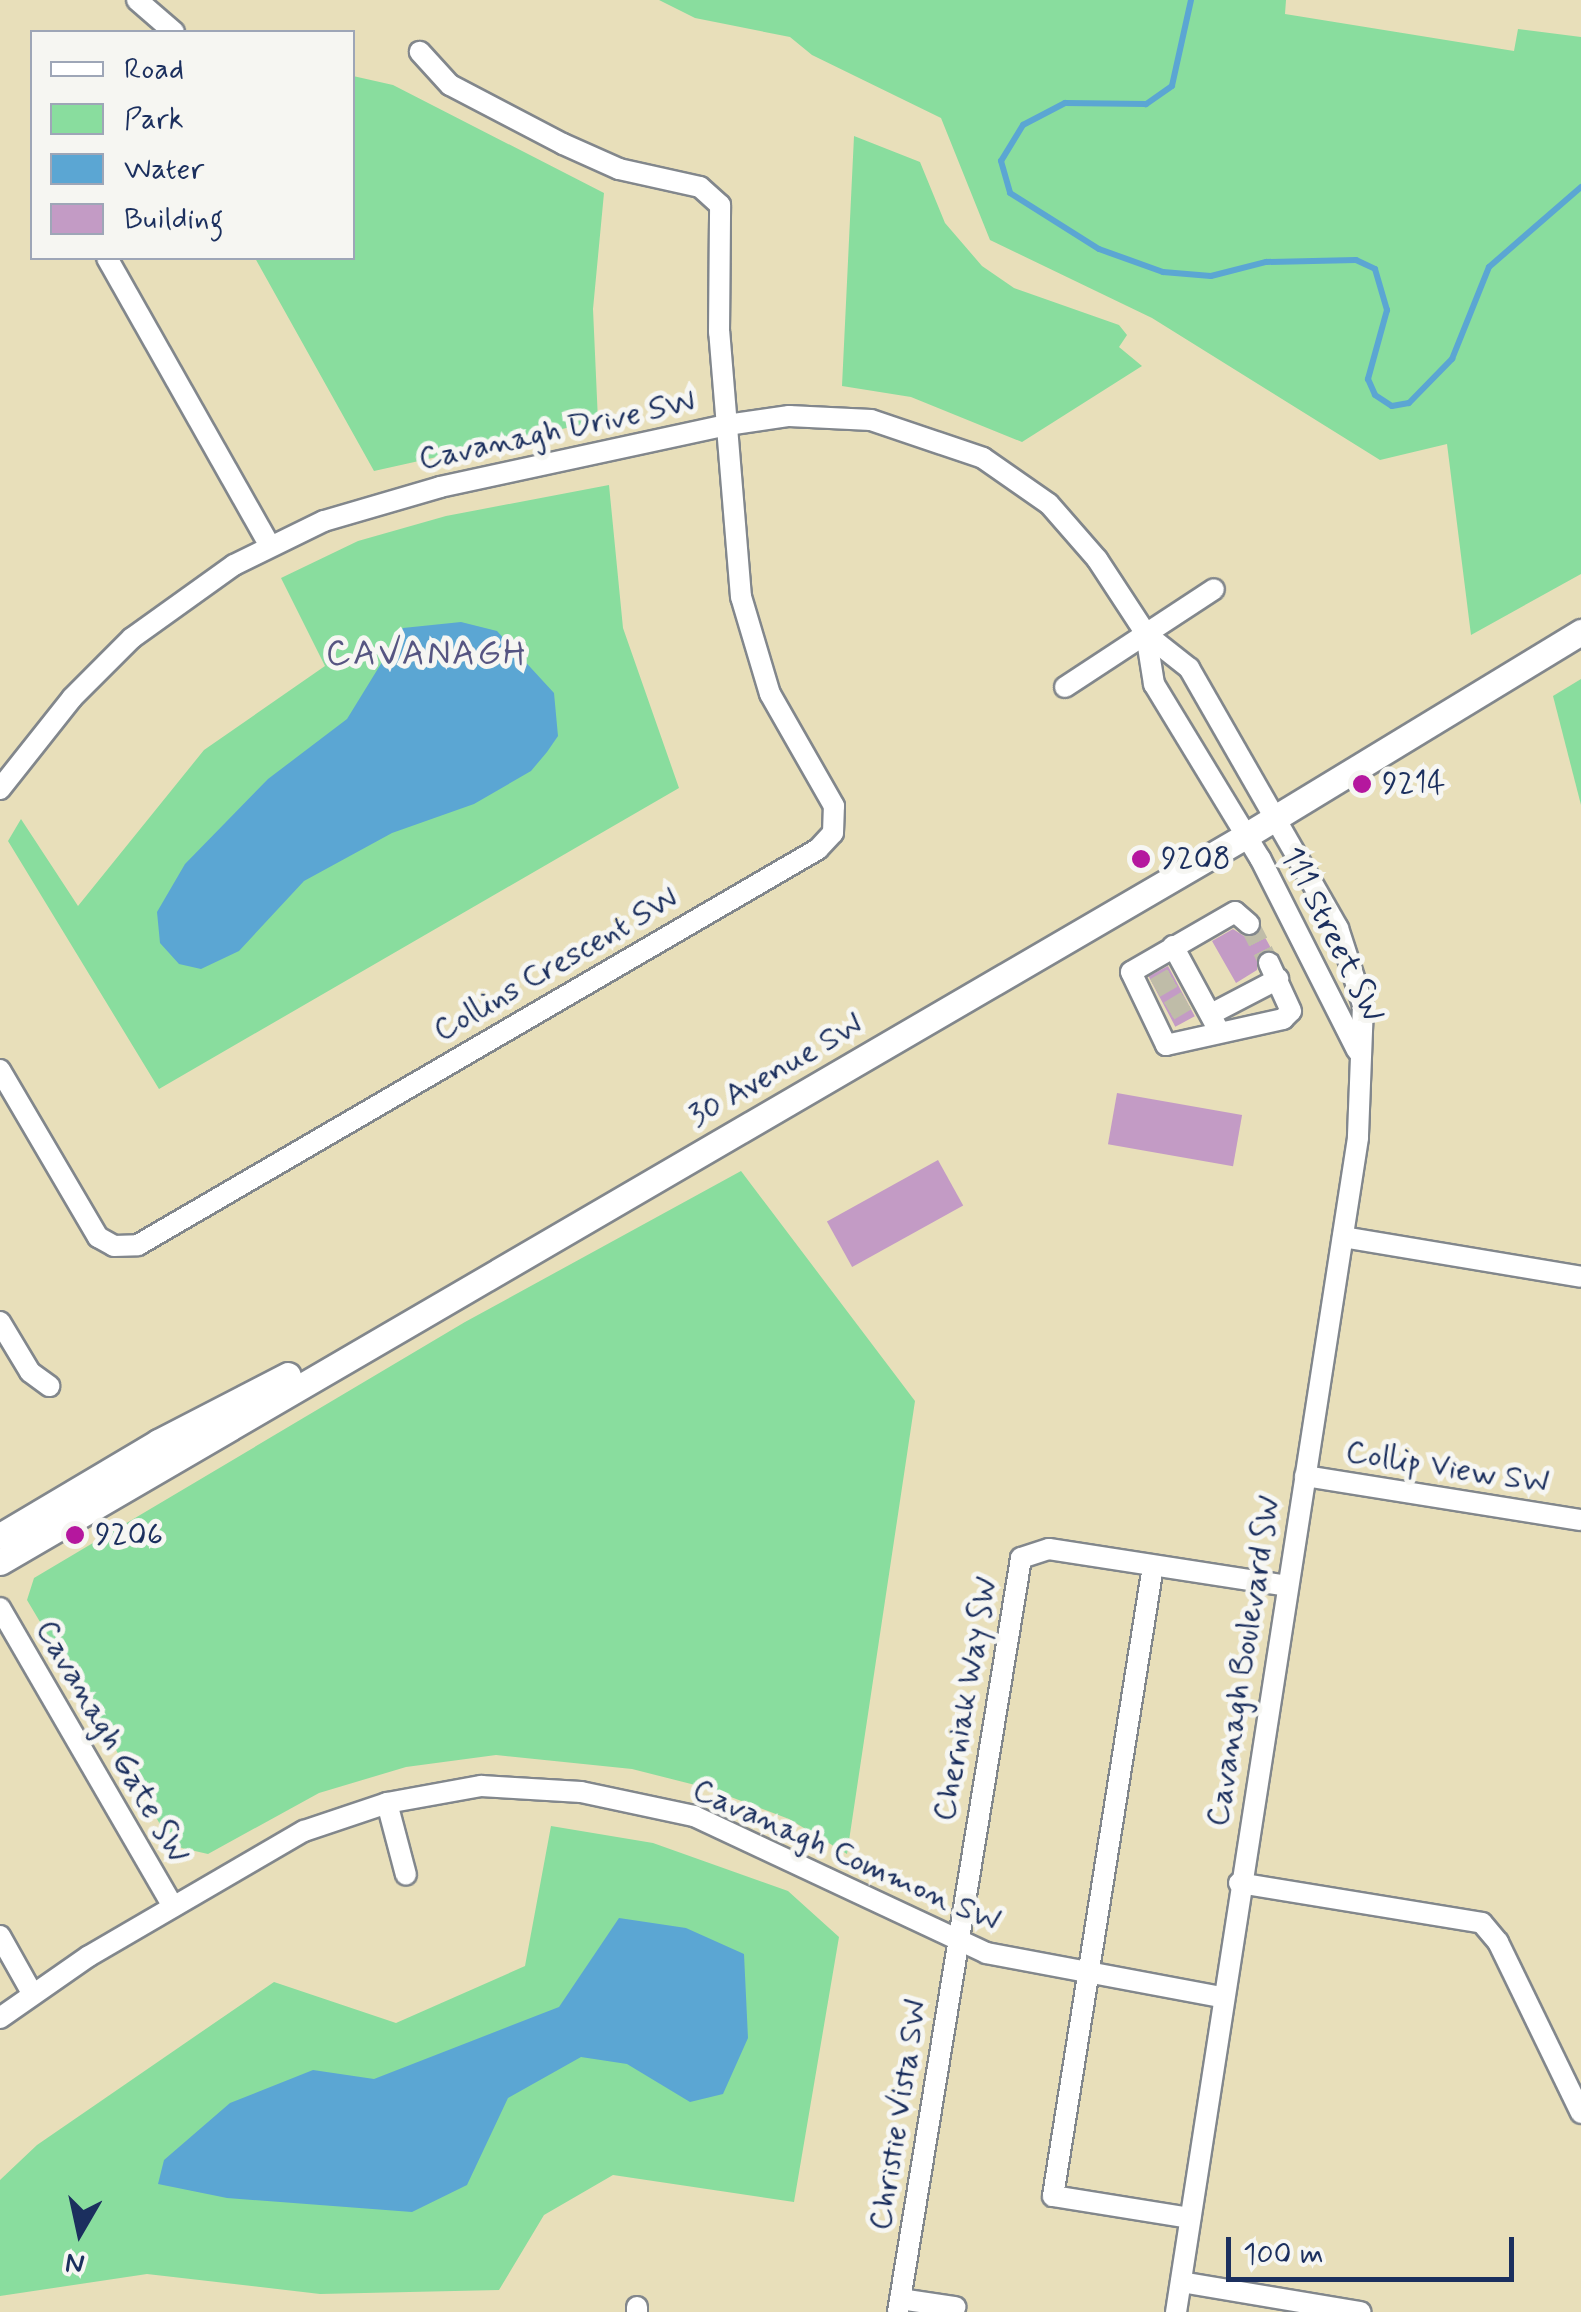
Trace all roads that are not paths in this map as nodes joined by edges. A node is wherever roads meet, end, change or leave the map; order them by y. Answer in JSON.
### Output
{"nodes":[{"id":1,"x":137,"y":0,"type":"edge"},
{"id":2,"x":172,"y":30,"type":"edge"},
{"id":3,"x":420,"y":52,"type":"dead end"},
{"id":4,"x":108,"y":260,"type":"edge"},
{"id":5,"x":726,"y":426,"type":"junction"},
{"id":6,"x":270,"y":546,"type":"junction"},
{"id":7,"x":1214,"y":589,"type":"dead end"},
{"id":8,"x":1581,"y":630,"type":"edge"},
{"id":9,"x":1146,"y":634,"type":"junction"},
{"id":10,"x":1065,"y":687,"type":"dead end"},
{"id":11,"x":0,"y":789,"type":"edge"},
{"id":12,"x":1270,"y":811,"type":"junction"},
{"id":13,"x":1242,"y":828,"type":"junction"},
{"id":14,"x":1249,"y":924,"type":"dead end"},
{"id":15,"x":1172,"y":946,"type":"junction"},
{"id":16,"x":1215,"y":1023,"type":"junction"},
{"id":17,"x":1357,"y":1050,"type":"junction"},
{"id":18,"x":0,"y":1070,"type":"edge"},
{"id":19,"x":1343,"y":1238,"type":"junction"},
{"id":20,"x":1581,"y":1277,"type":"edge"},
{"id":21,"x":0,"y":1322,"type":"edge"},
{"id":22,"x":49,"y":1386,"type":"dead end"},
{"id":23,"x":1305,"y":1476,"type":"junction"},
{"id":24,"x":1581,"y":1520,"type":"edge"},
{"id":25,"x":0,"y":1536,"type":"edge"},
{"id":26,"x":0,"y":1562,"type":"edge"},
{"id":27,"x":1153,"y":1566,"type":"junction"},
{"id":28,"x":1287,"y":1586,"type":"junction"},
{"id":29,"x":0,"y":1608,"type":"edge"},
{"id":30,"x":388,"y":1802,"type":"junction"},
{"id":31,"x":406,"y":1875,"type":"dead end"},
{"id":32,"x":1239,"y":1883,"type":"junction"},
{"id":33,"x":173,"y":1906,"type":"junction"},
{"id":34,"x":0,"y":1936,"type":"edge"},
{"id":35,"x":956,"y":1940,"type":"junction"},
{"id":36,"x":1088,"y":1976,"type":"junction"},
{"id":37,"x":32,"y":1993,"type":"junction"},
{"id":38,"x":1221,"y":1997,"type":"junction"},
{"id":39,"x":0,"y":2018,"type":"edge"},
{"id":40,"x":1581,"y":2113,"type":"edge"},
{"id":41,"x":1190,"y":2218,"type":"junction"},
{"id":42,"x":1181,"y":2282,"type":"junction"},
{"id":43,"x":899,"y":2305,"type":"edge"},
{"id":44,"x":955,"y":2307,"type":"dead end"},
{"id":45,"x":1176,"y":2312,"type":"edge"},
{"id":46,"x":1360,"y":2312,"type":"edge"}],
"edges":[{"from":1,"to":2,"type":"street"},
{"from":3,"to":5,"type":"street","name":"Collins Crescent SW"},
{"from":4,"to":6,"type":"street"},
{"from":5,"to":6,"type":"street","name":"Cavanagh Drive SW"},
{"from":5,"to":9,"type":"street","name":"Cavanagh Drive SW"},
{"from":5,"to":18,"type":"street","name":"Collins Crescent SW"},
{"from":6,"to":11,"type":"street","name":"Cavanagh Drive SW"},
{"from":7,"to":9,"type":"street"},
{"from":8,"to":12,"type":"main road","name":"30 Avenue SW"},
{"from":9,"to":10,"type":"street"},
{"from":9,"to":12,"type":"street","name":"Cavanagh Drive SW"},
{"from":9,"to":13,"type":"street","name":"Cavanagh Drive SW"},
{"from":12,"to":13,"type":"main road","name":"30 Avenue SW"},
{"from":12,"to":17,"type":"street","name":"111 Street SW"},
{"from":13,"to":17,"type":"street","name":"111 Street SW"},
{"from":13,"to":25,"type":"main road","name":"30 Avenue SW"},
{"from":13,"to":26,"type":"main road","name":"30 Avenue SW"},
{"from":14,"to":15,"type":"street"},
{"from":15,"to":16,"type":"street"},
{"from":15,"to":16,"type":"street"},
{"from":16,"to":16,"type":"street"},
{"from":17,"to":19,"type":"street","name":"Cavanagh Boulevard SW"},
{"from":19,"to":20,"type":"street"},
{"from":19,"to":23,"type":"street","name":"Cavanagh Boulevard SW"},
{"from":21,"to":22,"type":"street"},
{"from":23,"to":24,"type":"street","name":"Collip View SW"},
{"from":23,"to":28,"type":"street","name":"Cavanagh Boulevard SW"},
{"from":27,"to":28,"type":"street","name":"Cherniak Way SW"},
{"from":27,"to":35,"type":"street","name":"Cherniak Way SW"},
{"from":27,"to":36,"type":"street"},
{"from":28,"to":32,"type":"street","name":"Cavanagh Boulevard SW"},
{"from":29,"to":33,"type":"street","name":"Cavanagh Gate SW"},
{"from":30,"to":31,"type":"street"},
{"from":30,"to":33,"type":"street","name":"Cavanagh Common SW"},
{"from":30,"to":35,"type":"street","name":"Cavanagh Common SW"},
{"from":32,"to":38,"type":"street","name":"Cavanagh Boulevard SW"},
{"from":32,"to":40,"type":"street"},
{"from":33,"to":37,"type":"street","name":"Cavanagh Common SW"},
{"from":34,"to":37,"type":"street"},
{"from":35,"to":36,"type":"street","name":"Cavanagh Common SW"},
{"from":35,"to":43,"type":"street","name":"Christie Vista SW"},
{"from":36,"to":38,"type":"street","name":"Cavanagh Common SW"},
{"from":36,"to":41,"type":"street"},
{"from":37,"to":39,"type":"street","name":"Cavanagh Common SW"},
{"from":38,"to":41,"type":"street","name":"Cavanagh Boulevard SW"},
{"from":41,"to":42,"type":"street","name":"Cavanagh Boulevard SW"},
{"from":42,"to":45,"type":"street","name":"Cavanagh Boulevard SW"},
{"from":42,"to":46,"type":"street"},
{"from":43,"to":44,"type":"street","name":"Christie Vista SW"}]}
